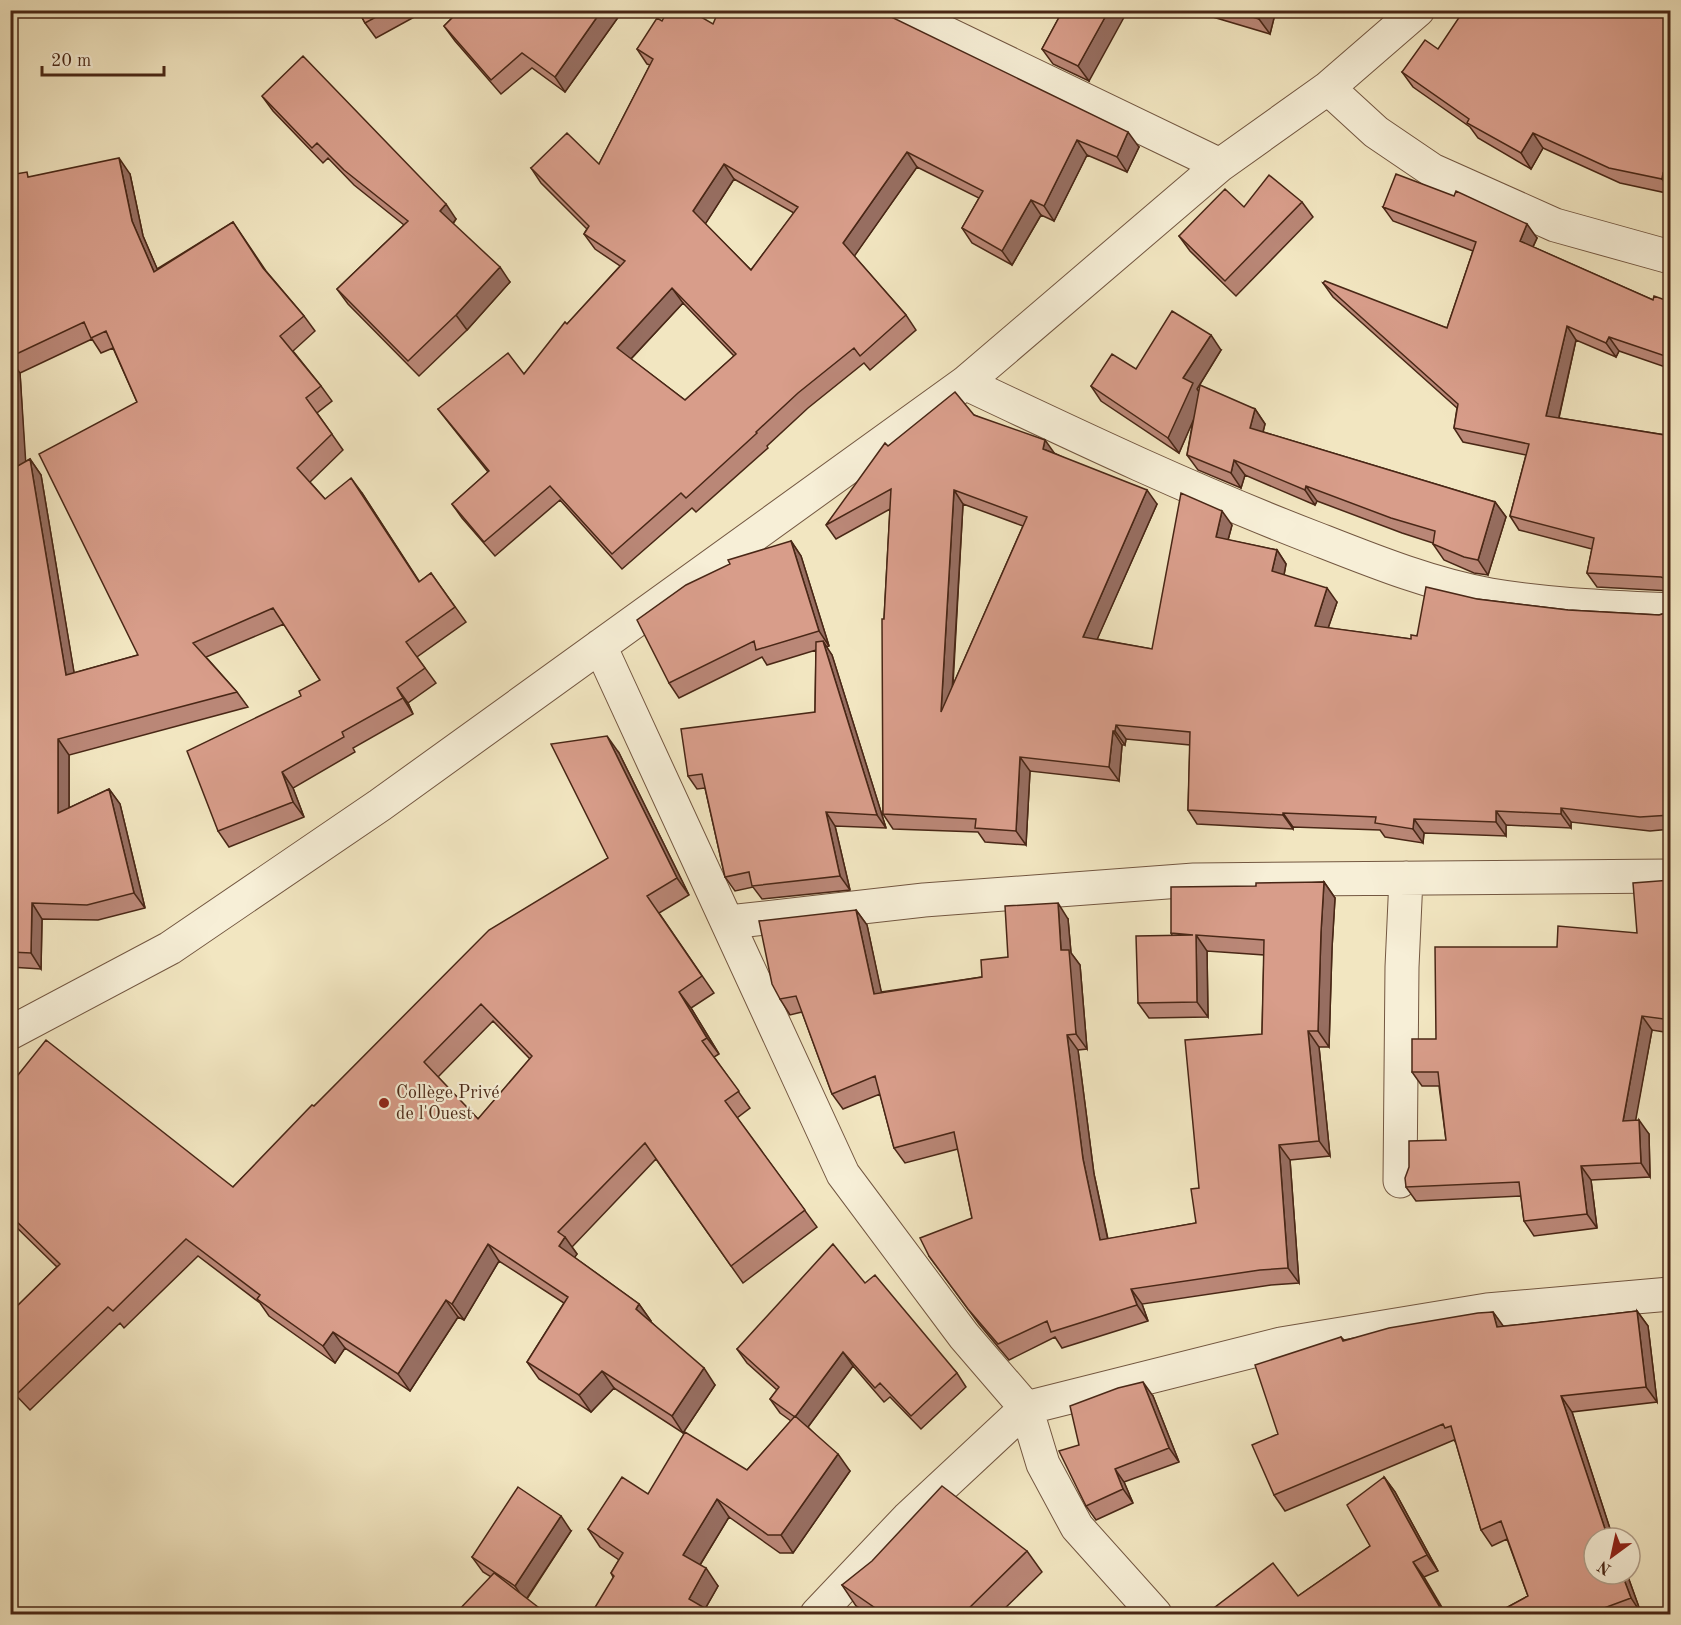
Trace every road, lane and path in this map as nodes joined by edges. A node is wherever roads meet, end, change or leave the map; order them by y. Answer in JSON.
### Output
{"nodes":[{"id":1,"x":898,"y":10,"type":"edge"},
{"id":2,"x":1418,"y":10,"type":"edge"},
{"id":3,"x":1328,"y":88,"type":"junction"},
{"id":4,"x":1220,"y":165,"type":"junction"},
{"id":5,"x":1671,"y":257,"type":"edge"},
{"id":6,"x":965,"y":383,"type":"junction"},
{"id":7,"x":1671,"y":610,"type":"edge"},
{"id":8,"x":600,"y":646,"type":"junction"},
{"id":9,"x":1671,"y":876,"type":"edge"},
{"id":10,"x":1406,"y":878,"type":"junction"},
{"id":11,"x":729,"y":922,"type":"junction"},
{"id":12,"x":10,"y":1033,"type":"edge"},
{"id":13,"x":1400,"y":1181,"type":"dead end"},
{"id":14,"x":1671,"y":1293,"type":"edge"},
{"id":15,"x":1026,"y":1408,"type":"junction"},
{"id":16,"x":817,"y":1614,"type":"edge"},
{"id":17,"x":1155,"y":1614,"type":"edge"}],
"edges":[{"from":1,"to":4,"type":"street"},
{"from":2,"to":3,"type":"street"},
{"from":3,"to":4,"type":"street"},
{"from":3,"to":5,"type":"street"},
{"from":4,"to":6,"type":"street"},
{"from":6,"to":7,"type":"street"},
{"from":6,"to":8,"type":"street"},
{"from":8,"to":11,"type":"street"},
{"from":8,"to":12,"type":"street"},
{"from":9,"to":10,"type":"street"},
{"from":10,"to":11,"type":"street"},
{"from":10,"to":13,"type":"street"},
{"from":11,"to":15,"type":"street"},
{"from":14,"to":15,"type":"street"},
{"from":15,"to":16,"type":"street"},
{"from":15,"to":17,"type":"street"}]}
